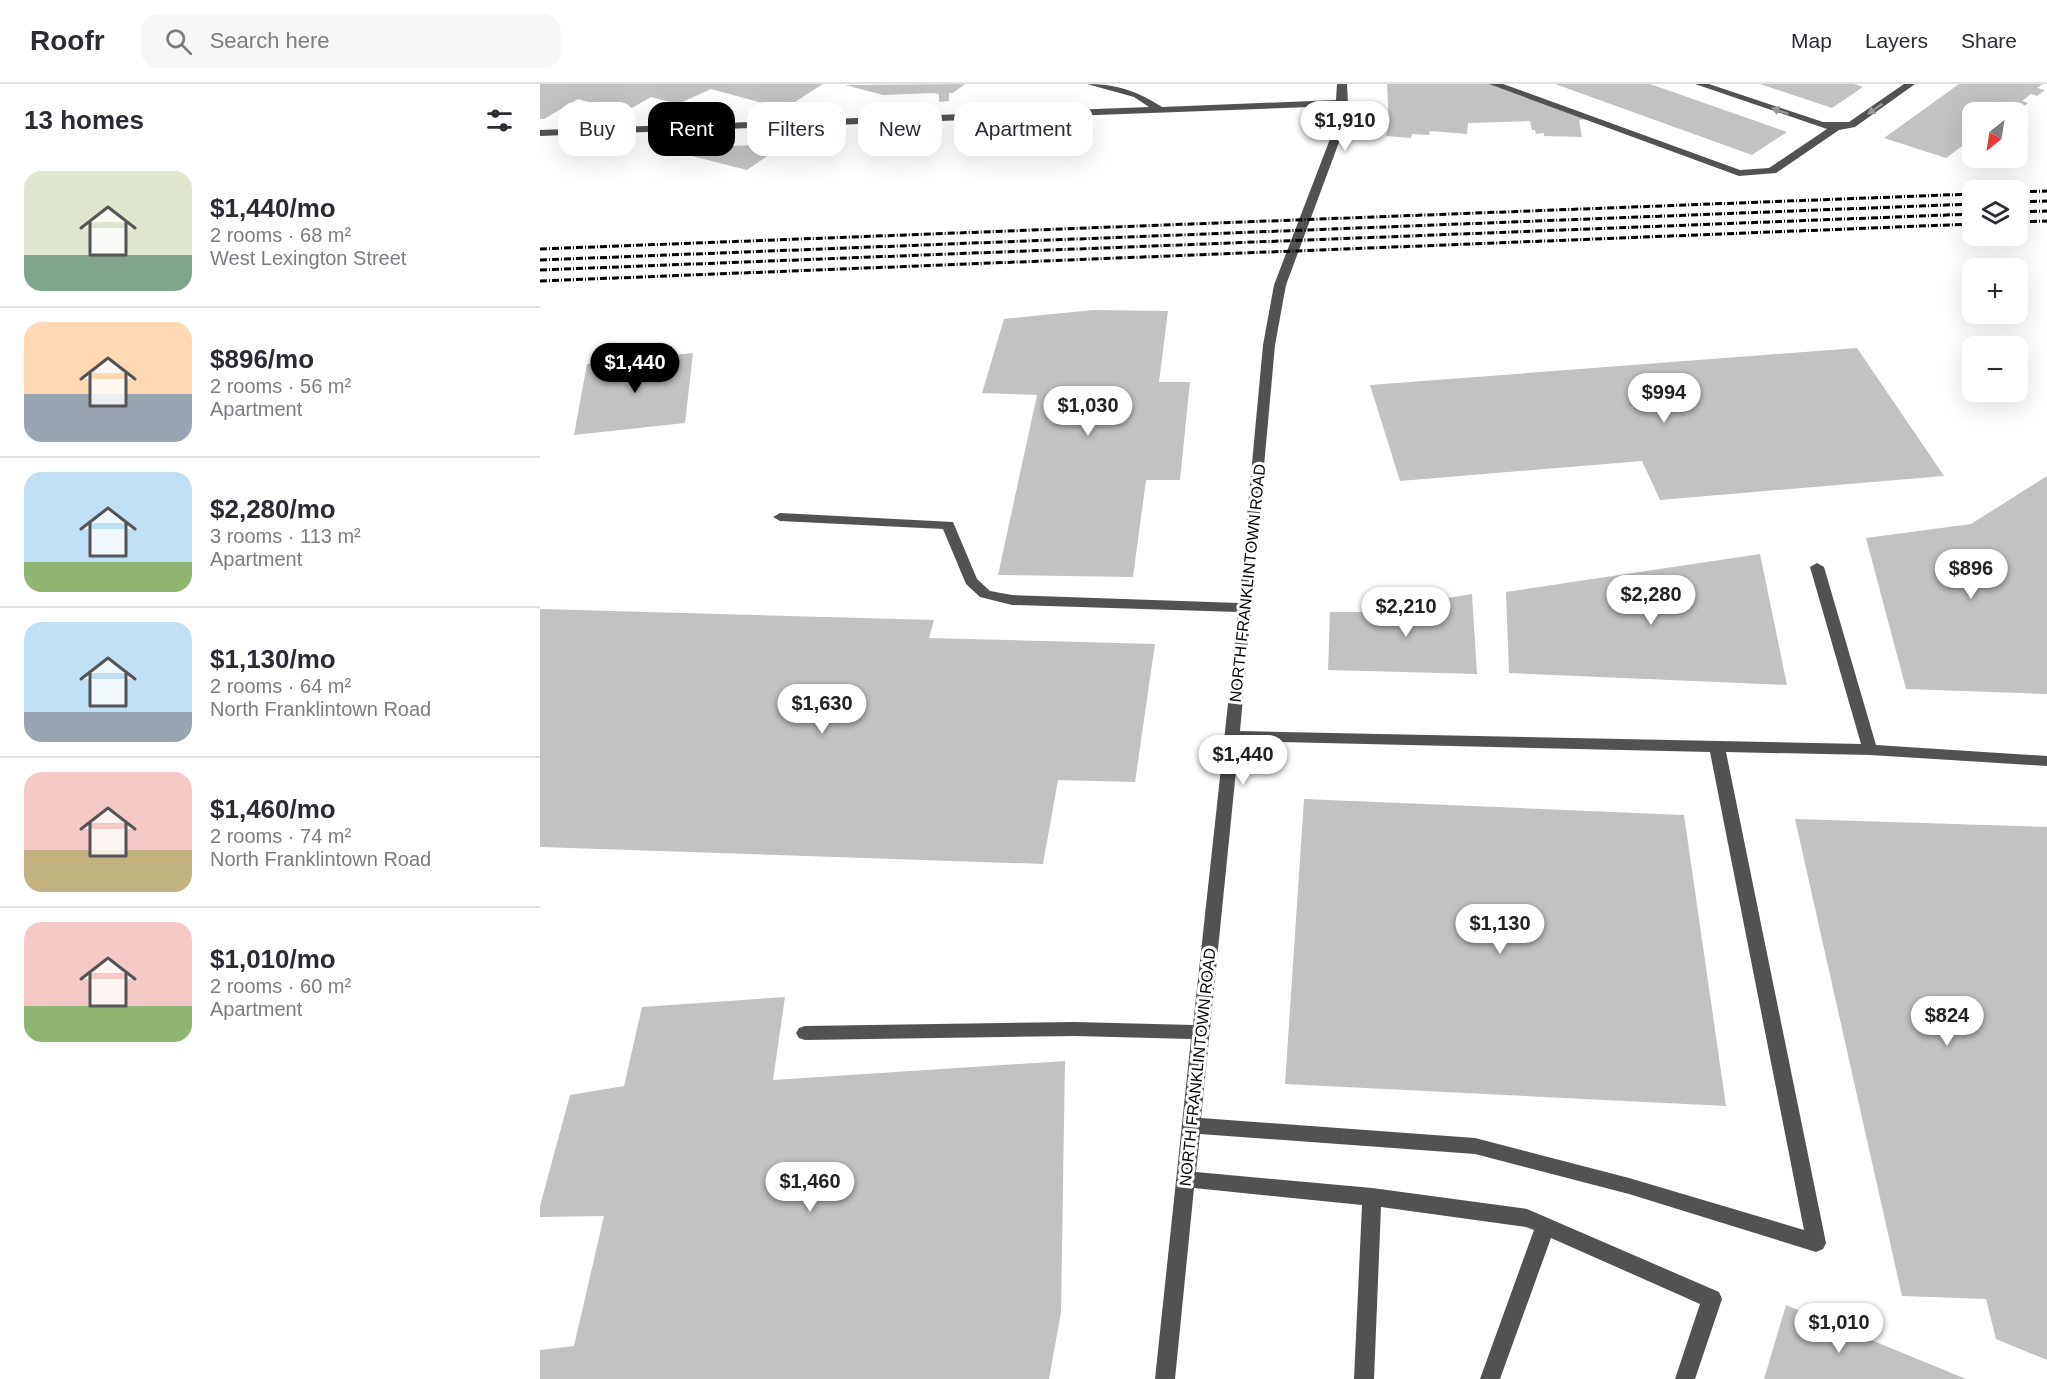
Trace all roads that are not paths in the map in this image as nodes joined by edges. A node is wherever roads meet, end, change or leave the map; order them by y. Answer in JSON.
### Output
{"nodes":[{"id":1,"x":1092,"y":84,"type":"edge"},
{"id":2,"x":1342,"y":84,"type":"edge"},
{"id":3,"x":1494,"y":84,"type":"edge"},
{"id":4,"x":1700,"y":84,"type":"edge"},
{"id":5,"x":1907,"y":85,"type":"edge"},
{"id":6,"x":1343,"y":103,"type":"junction"},
{"id":7,"x":1161,"y":110,"type":"junction"},
{"id":8,"x":1836,"y":127,"type":"junction"},
{"id":9,"x":540,"y":133,"type":"edge"},
{"id":10,"x":780,"y":517,"type":"dead end"},
{"id":11,"x":1817,"y":567,"type":"dead end"},
{"id":12,"x":1245,"y":608,"type":"junction"},
{"id":13,"x":1232,"y":736,"type":"junction"},
{"id":14,"x":1717,"y":747,"type":"junction"},
{"id":15,"x":1870,"y":750,"type":"junction"},
{"id":16,"x":2047,"y":761,"type":"edge"},
{"id":17,"x":1201,"y":1032,"type":"junction"},
{"id":18,"x":805,"y":1033,"type":"dead end"},
{"id":19,"x":1192,"y":1125,"type":"junction"},
{"id":20,"x":1185,"y":1179,"type":"junction"},
{"id":21,"x":1372,"y":1197,"type":"junction"},
{"id":22,"x":1545,"y":1226,"type":"junction"},
{"id":23,"x":1165,"y":1379,"type":"edge"},
{"id":24,"x":1364,"y":1379,"type":"edge"},
{"id":25,"x":1490,"y":1379,"type":"edge"},
{"id":26,"x":1685,"y":1379,"type":"edge"}],
"edges":[{"from":1,"to":7,"type":"street"},
{"from":2,"to":6,"type":"street","name":"NORTH FRANKLINTOWN ROAD"},
{"from":3,"to":8,"type":"street"},
{"from":8,"to":4,"type":"street","one_way":true},
{"from":5,"to":8,"type":"street","one_way":true},
{"from":6,"to":7,"type":"street"},
{"from":6,"to":12,"type":"street","name":"NORTH FRANKLINTOWN ROAD"},
{"from":7,"to":9,"type":"street"},
{"from":10,"to":12,"type":"street"},
{"from":11,"to":15,"type":"street"},
{"from":12,"to":13,"type":"street","name":"NORTH FRANKLINTOWN ROAD"},
{"from":13,"to":14,"type":"street"},
{"from":13,"to":17,"type":"street","name":"NORTH FRANKLINTOWN ROAD"},
{"from":14,"to":15,"type":"street"},
{"from":14,"to":19,"type":"street"},
{"from":15,"to":16,"type":"street"},
{"from":17,"to":18,"type":"street"},
{"from":17,"to":19,"type":"street","name":"NORTH FRANKLINTOWN ROAD"},
{"from":19,"to":20,"type":"street","name":"NORTH FRANKLINTOWN ROAD"},
{"from":20,"to":21,"type":"street"},
{"from":20,"to":23,"type":"street","name":"NORTH FRANKLINTOWN ROAD"},
{"from":21,"to":22,"type":"street"},
{"from":21,"to":24,"type":"street"},
{"from":22,"to":25,"type":"street"},
{"from":22,"to":26,"type":"street"}]}
